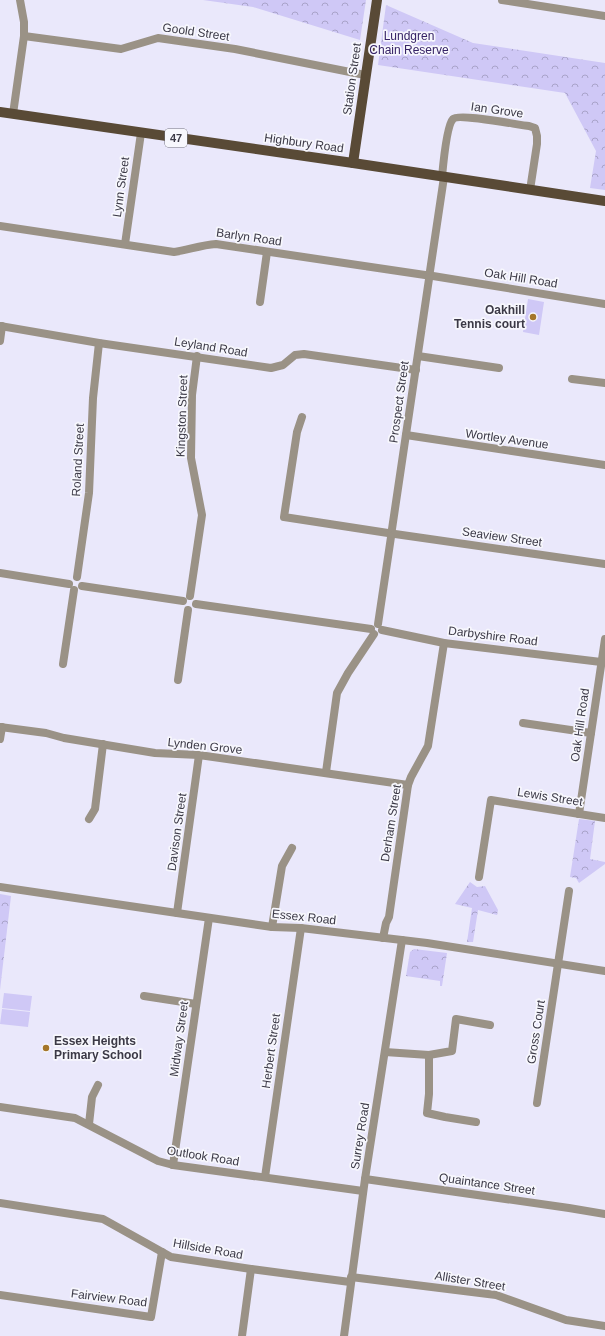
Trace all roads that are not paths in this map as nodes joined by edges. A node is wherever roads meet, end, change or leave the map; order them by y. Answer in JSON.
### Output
{"nodes":[{"id":1,"x":20,"y":0,"type":"edge"},
{"id":2,"x":377,"y":0,"type":"edge"},
{"id":3,"x":502,"y":0,"type":"edge"},
{"id":4,"x":605,"y":16,"type":"edge"},
{"id":5,"x":24,"y":36,"type":"junction"},
{"id":6,"x":365,"y":75,"type":"junction"},
{"id":7,"x":0,"y":112,"type":"edge"},
{"id":8,"x":13,"y":114,"type":"junction"},
{"id":9,"x":141,"y":133,"type":"junction"},
{"id":10,"x":353,"y":163,"type":"junction"},
{"id":11,"x":443,"y":177,"type":"junction"},
{"id":12,"x":530,"y":190,"type":"junction"},
{"id":13,"x":605,"y":201,"type":"edge"},
{"id":14,"x":0,"y":226,"type":"edge"},
{"id":15,"x":125,"y":244,"type":"junction"},
{"id":16,"x":267,"y":252,"type":"junction"},
{"id":17,"x":429,"y":275,"type":"junction"},
{"id":18,"x":260,"y":302,"type":"dead end"},
{"id":19,"x":605,"y":304,"type":"edge"},
{"id":20,"x":1,"y":326,"type":"edge"},
{"id":21,"x":0,"y":341,"type":"edge"},
{"id":22,"x":99,"y":343,"type":"junction"},
{"id":23,"x":197,"y":356,"type":"junction"},
{"id":24,"x":418,"y":356,"type":"junction"},
{"id":25,"x":499,"y":368,"type":"dead end"},
{"id":26,"x":416,"y":370,"type":"junction"},
{"id":27,"x":572,"y":379,"type":"dead end"},
{"id":28,"x":605,"y":383,"type":"edge"},
{"id":29,"x":302,"y":417,"type":"dead end"},
{"id":30,"x":406,"y":435,"type":"junction"},
{"id":31,"x":605,"y":465,"type":"edge"},
{"id":32,"x":392,"y":533,"type":"junction"},
{"id":33,"x":605,"y":564,"type":"edge"},
{"id":34,"x":0,"y":573,"type":"edge"},
{"id":35,"x":77,"y":577,"type":"junction"},
{"id":36,"x":82,"y":586,"type":"junction"},
{"id":37,"x":72,"y":587,"type":"junction"},
{"id":38,"x":190,"y":596,"type":"junction"},
{"id":39,"x":182,"y":602,"type":"junction"},
{"id":40,"x":196,"y":604,"type":"junction"},
{"id":41,"x":188,"y":610,"type":"junction"},
{"id":42,"x":376,"y":629,"type":"junction"},
{"id":43,"x":605,"y":639,"type":"edge"},
{"id":44,"x":444,"y":642,"type":"junction"},
{"id":45,"x":601,"y":662,"type":"junction"},
{"id":46,"x":63,"y":664,"type":"dead end"},
{"id":47,"x":178,"y":680,"type":"dead end"},
{"id":48,"x":523,"y":723,"type":"dead end"},
{"id":49,"x":1,"y":727,"type":"edge"},
{"id":50,"x":591,"y":733,"type":"junction"},
{"id":51,"x":0,"y":739,"type":"edge"},
{"id":52,"x":103,"y":744,"type":"junction"},
{"id":53,"x":199,"y":756,"type":"junction"},
{"id":54,"x":326,"y":772,"type":"junction"},
{"id":55,"x":408,"y":785,"type":"junction"},
{"id":56,"x":579,"y":814,"type":"junction"},
{"id":57,"x":605,"y":818,"type":"edge"},
{"id":58,"x":89,"y":819,"type":"dead end"},
{"id":59,"x":292,"y":848,"type":"dead end"},
{"id":60,"x":479,"y":877,"type":"dead end"},
{"id":61,"x":0,"y":887,"type":"edge"},
{"id":62,"x":569,"y":891,"type":"dead end"},
{"id":63,"x":178,"y":913,"type":"junction"},
{"id":64,"x":210,"y":918,"type":"junction"},
{"id":65,"x":272,"y":927,"type":"junction"},
{"id":66,"x":301,"y":928,"type":"junction"},
{"id":67,"x":386,"y":939,"type":"junction"},
{"id":68,"x":402,"y":940,"type":"junction"},
{"id":69,"x":558,"y":964,"type":"junction"},
{"id":70,"x":605,"y":971,"type":"edge"},
{"id":71,"x":144,"y":996,"type":"dead end"},
{"id":72,"x":196,"y":1004,"type":"junction"},
{"id":73,"x":490,"y":1025,"type":"dead end"},
{"id":74,"x":385,"y":1052,"type":"junction"},
{"id":75,"x":429,"y":1055,"type":"junction"},
{"id":76,"x":98,"y":1085,"type":"dead end"},
{"id":77,"x":537,"y":1103,"type":"dead end"},
{"id":78,"x":0,"y":1107,"type":"edge"},
{"id":79,"x":476,"y":1122,"type":"dead end"},
{"id":80,"x":89,"y":1124,"type":"junction"},
{"id":81,"x":173,"y":1165,"type":"junction"},
{"id":82,"x":265,"y":1177,"type":"junction"},
{"id":83,"x":365,"y":1180,"type":"junction"},
{"id":84,"x":363,"y":1191,"type":"junction"},
{"id":85,"x":0,"y":1203,"type":"edge"},
{"id":86,"x":605,"y":1214,"type":"edge"},
{"id":87,"x":162,"y":1252,"type":"junction"},
{"id":88,"x":251,"y":1269,"type":"junction"},
{"id":89,"x":351,"y":1279,"type":"junction"},
{"id":90,"x":0,"y":1295,"type":"edge"},
{"id":91,"x":605,"y":1326,"type":"edge"},
{"id":92,"x":242,"y":1336,"type":"edge"},
{"id":93,"x":344,"y":1336,"type":"edge"}],
"edges":[{"from":1,"to":5,"type":"street"},
{"from":2,"to":6,"type":"main road","name":"Station Street"},
{"from":3,"to":4,"type":"street"},
{"from":5,"to":6,"type":"street","name":"Goold Street"},
{"from":5,"to":8,"type":"street"},
{"from":6,"to":10,"type":"main road","name":"Station Street"},
{"from":7,"to":8,"type":"main road","name":"Highbury Road","number":"47"},
{"from":8,"to":9,"type":"main road","name":"Highbury Road","number":"47"},
{"from":9,"to":10,"type":"main road","name":"Highbury Road","number":"47"},
{"from":9,"to":15,"type":"street","name":"Lynn Street"},
{"from":10,"to":11,"type":"main road","name":"Highbury Road"},
{"from":11,"to":12,"type":"main road","name":"Highbury Road"},
{"from":11,"to":12,"type":"street","name":"Ian Grove"},
{"from":11,"to":17,"type":"street","name":"Prospect Street"},
{"from":12,"to":13,"type":"main road","name":"Highbury Road"},
{"from":14,"to":15,"type":"street","name":"Barlyn Road"},
{"from":15,"to":16,"type":"street","name":"Barlyn Road"},
{"from":16,"to":17,"type":"street","name":"Barlyn Road"},
{"from":16,"to":18,"type":"street"},
{"from":17,"to":19,"type":"street","name":"Oak Hill Road"},
{"from":17,"to":24,"type":"street","name":"Prospect Street"},
{"from":20,"to":21,"type":"street"},
{"from":20,"to":22,"type":"street","name":"Leyland Road"},
{"from":22,"to":23,"type":"street","name":"Leyland Road"},
{"from":22,"to":35,"type":"street","name":"Roland Street"},
{"from":23,"to":26,"type":"street","name":"Leyland Road"},
{"from":23,"to":38,"type":"street","name":"Kingston Street"},
{"from":24,"to":25,"type":"street"},
{"from":24,"to":26,"type":"street","name":"Prospect Street"},
{"from":26,"to":30,"type":"street","name":"Prospect Street"},
{"from":27,"to":28,"type":"street"},
{"from":29,"to":32,"type":"street","name":"Seaview Street"},
{"from":30,"to":31,"type":"street","name":"Wortley Avenue"},
{"from":30,"to":32,"type":"street","name":"Prospect Street"},
{"from":32,"to":33,"type":"street","name":"Seaview Street"},
{"from":32,"to":42,"type":"street","name":"Prospect Street"},
{"from":34,"to":37,"type":"street"},
{"from":35,"to":36,"type":"street"},
{"from":35,"to":37,"type":"street"},
{"from":36,"to":37,"type":"street"},
{"from":36,"to":39,"type":"street"},
{"from":37,"to":46,"type":"street"},
{"from":38,"to":39,"type":"street"},
{"from":38,"to":40,"type":"street"},
{"from":39,"to":41,"type":"street"},
{"from":40,"to":41,"type":"street"},
{"from":40,"to":42,"type":"street","name":"Darbyshire Road"},
{"from":41,"to":47,"type":"street"},
{"from":42,"to":44,"type":"street","name":"Darbyshire Road"},
{"from":42,"to":54,"type":"street","name":"Prospect Street"},
{"from":43,"to":45,"type":"street","name":"Oak Hill Road"},
{"from":44,"to":45,"type":"street","name":"Darbyshire Road"},
{"from":44,"to":55,"type":"street","name":"Derham Street"},
{"from":45,"to":50,"type":"street","name":"Oak Hill Road"},
{"from":48,"to":50,"type":"street"},
{"from":49,"to":51,"type":"street"},
{"from":49,"to":52,"type":"street","name":"Lynden Grove"},
{"from":50,"to":56,"type":"street","name":"Oak Hill Road"},
{"from":52,"to":53,"type":"street","name":"Lynden Grove"},
{"from":52,"to":58,"type":"street"},
{"from":53,"to":54,"type":"street","name":"Lynden Grove"},
{"from":53,"to":63,"type":"street","name":"Davison Street"},
{"from":54,"to":55,"type":"street","name":"Lynden Grove"},
{"from":55,"to":67,"type":"street","name":"Derham Street"},
{"from":56,"to":57,"type":"street","name":"Lewis Street"},
{"from":56,"to":60,"type":"street","name":"Lewis Street"},
{"from":59,"to":65,"type":"street"},
{"from":61,"to":63,"type":"street","name":"Essex Road"},
{"from":62,"to":69,"type":"street","name":"Gross Court"},
{"from":63,"to":64,"type":"street","name":"Essex Road"},
{"from":64,"to":65,"type":"street","name":"Essex Road"},
{"from":64,"to":72,"type":"street","name":"Midway Street"},
{"from":65,"to":66,"type":"street","name":"Essex Road"},
{"from":66,"to":67,"type":"street","name":"Essex Road"},
{"from":66,"to":82,"type":"street","name":"Herbert Street"},
{"from":67,"to":68,"type":"street","name":"Essex Road"},
{"from":68,"to":69,"type":"street","name":"Essex Road"},
{"from":68,"to":74,"type":"street","name":"Surrey Road"},
{"from":69,"to":70,"type":"street","name":"Essex Road"},
{"from":69,"to":77,"type":"street","name":"Gross Court"},
{"from":71,"to":72,"type":"street"},
{"from":72,"to":81,"type":"street","name":"Midway Street"},
{"from":73,"to":75,"type":"street"},
{"from":74,"to":75,"type":"street"},
{"from":74,"to":83,"type":"street","name":"Surrey Road"},
{"from":75,"to":79,"type":"street"},
{"from":76,"to":80,"type":"street"},
{"from":78,"to":80,"type":"street","name":"Outlook Road"},
{"from":80,"to":81,"type":"street","name":"Outlook Road"},
{"from":81,"to":82,"type":"street","name":"Outlook Road"},
{"from":82,"to":84,"type":"street","name":"Outlook Road"},
{"from":83,"to":84,"type":"street","name":"Surrey Road"},
{"from":83,"to":86,"type":"street","name":"Quaintance Street"},
{"from":84,"to":89,"type":"street","name":"Surrey Road"},
{"from":85,"to":87,"type":"street","name":"Hillside Road"},
{"from":87,"to":88,"type":"street","name":"Hillside Road"},
{"from":87,"to":90,"type":"street","name":"Fairview Road"},
{"from":88,"to":89,"type":"street","name":"Hillside Road"},
{"from":88,"to":92,"type":"street"},
{"from":89,"to":91,"type":"street","name":"Allister Street"},
{"from":89,"to":93,"type":"street","name":"Surrey Road"}]}
